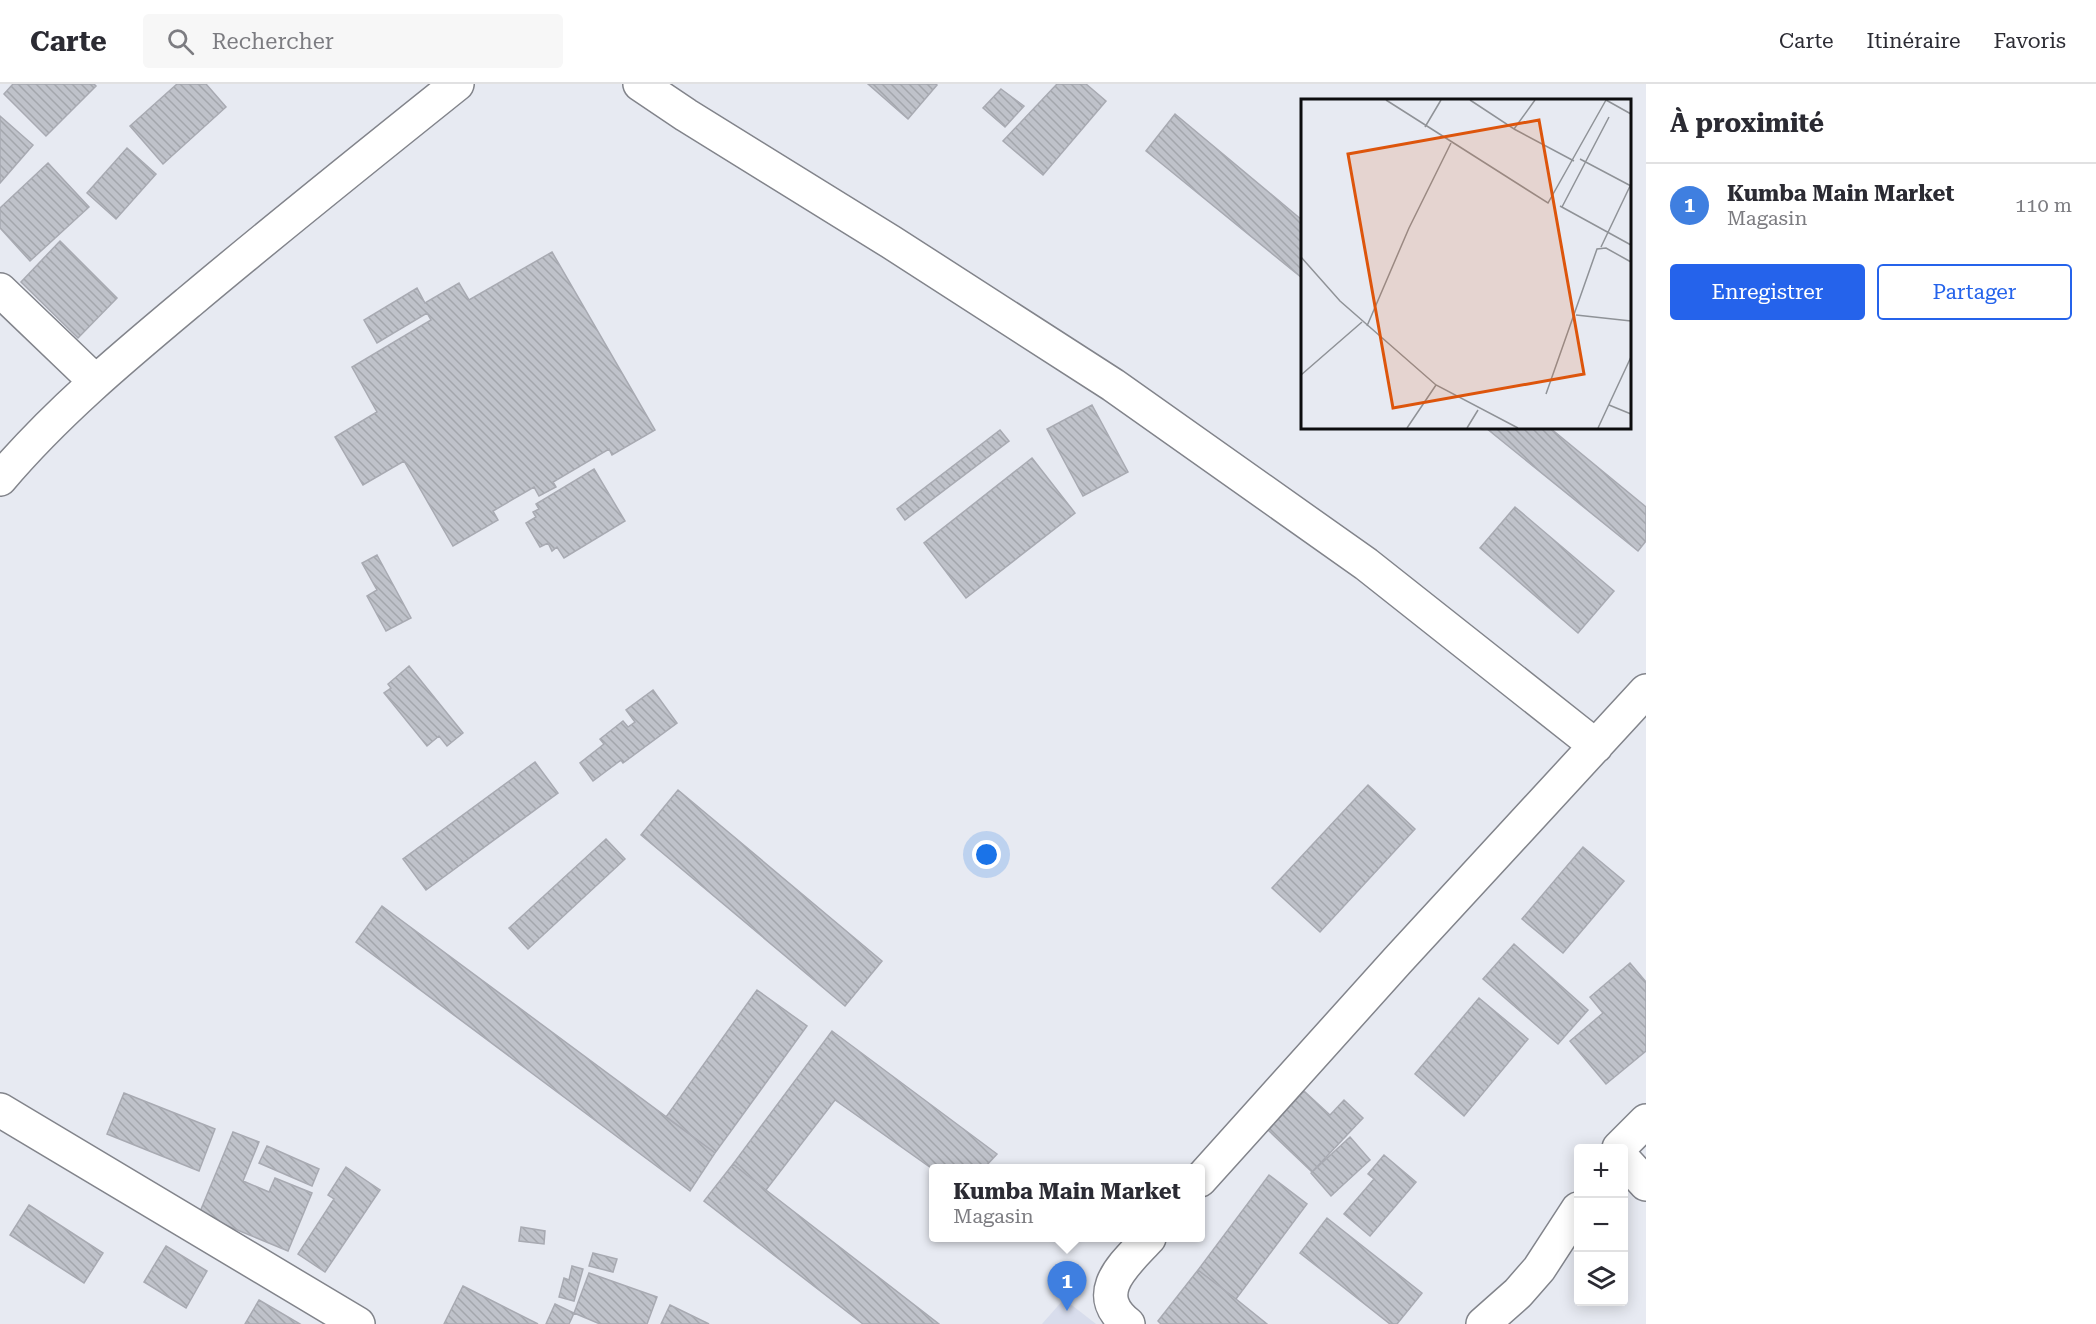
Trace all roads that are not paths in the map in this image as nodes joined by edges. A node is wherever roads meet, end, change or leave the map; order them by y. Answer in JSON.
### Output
{"nodes":[{"id":1,"x":457,"y":84,"type":"edge"},
{"id":2,"x":640,"y":84,"type":"edge"},
{"id":3,"x":0,"y":290,"type":"edge"},
{"id":4,"x":95,"y":381,"type":"junction"},
{"id":5,"x":0,"y":479,"type":"edge"},
{"id":6,"x":1646,"y":692,"type":"edge"},
{"id":7,"x":1596,"y":746,"type":"junction"},
{"id":8,"x":0,"y":1110,"type":"edge"},
{"id":9,"x":1646,"y":1121,"type":"edge"},
{"id":10,"x":1624,"y":1144,"type":"edge"},
{"id":11,"x":1628,"y":1165,"type":"edge"},
{"id":12,"x":1205,"y":1174,"type":"edge"},
{"id":13,"x":1646,"y":1184,"type":"edge"},
{"id":14,"x":1574,"y":1215,"type":"edge"},
{"id":15,"x":1145,"y":1242,"type":"edge"},
{"id":16,"x":1116,"y":1320,"type":"edge"},
{"id":17,"x":358,"y":1324,"type":"edge"},
{"id":18,"x":1483,"y":1324,"type":"edge"}],
"edges":[{"from":1,"to":4,"type":"street"},
{"from":2,"to":7,"type":"street"},
{"from":3,"to":4,"type":"street"},
{"from":4,"to":5,"type":"street"},
{"from":6,"to":7,"type":"street"},
{"from":7,"to":12,"type":"street"},
{"from":8,"to":17,"type":"street"},
{"from":9,"to":10,"type":"street"},
{"from":11,"to":13,"type":"street"},
{"from":14,"to":18,"type":"street"},
{"from":15,"to":16,"type":"street"}]}
